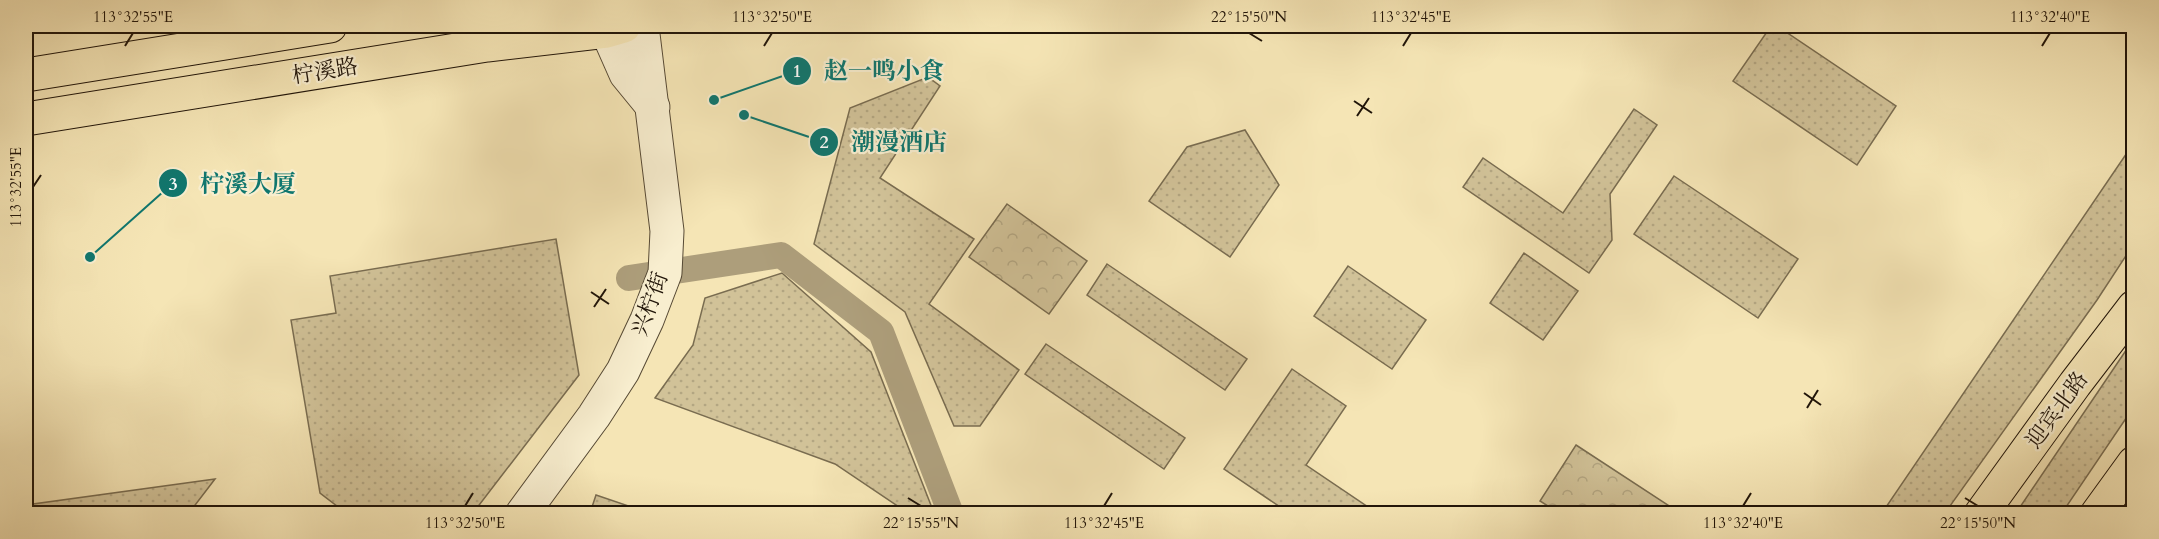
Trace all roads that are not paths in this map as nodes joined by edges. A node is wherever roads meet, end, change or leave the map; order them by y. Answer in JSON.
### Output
{"nodes":[{"id":1,"x":330,"y":26,"type":"edge"},
{"id":2,"x":642,"y":26,"type":"edge"},
{"id":3,"x":612,"y":27,"type":"edge"},
{"id":4,"x":267,"y":36,"type":"junction"},
{"id":5,"x":26,"y":75,"type":"edge"},
{"id":6,"x":277,"y":79,"type":"junction"},
{"id":7,"x":653,"y":107,"type":"junction"},
{"id":8,"x":26,"y":120,"type":"edge"},
{"id":9,"x":2133,"y":284,"type":"edge"},
{"id":10,"x":2133,"y":307,"type":"edge"},
{"id":11,"x":2075,"y":384,"type":"junction"},
{"id":12,"x":2133,"y":464,"type":"edge"},
{"id":13,"x":522,"y":513,"type":"edge"},
{"id":14,"x":1981,"y":513,"type":"edge"},
{"id":15,"x":2097,"y":513,"type":"edge"}],
"edges":[{"from":1,"to":4,"type":"main road","name":"柠溪路"},
{"from":2,"to":7,"type":"street","name":"兴柠街"},
{"from":3,"to":6,"type":"main road","name":"柠溪路"},
{"from":3,"to":7,"type":"street"},
{"from":4,"to":5,"type":"main road","name":"柠溪路"},
{"from":4,"to":6,"type":"main road"},
{"from":6,"to":8,"type":"main road","name":"柠溪路"},
{"from":7,"to":13,"type":"street","name":"兴柠街"},
{"from":9,"to":11,"type":"main road"},
{"from":10,"to":11,"type":"main road","name":"迎宾北路"},
{"from":11,"to":14,"type":"main road","name":"迎宾北路"},
{"from":12,"to":15,"type":"main road"}]}
